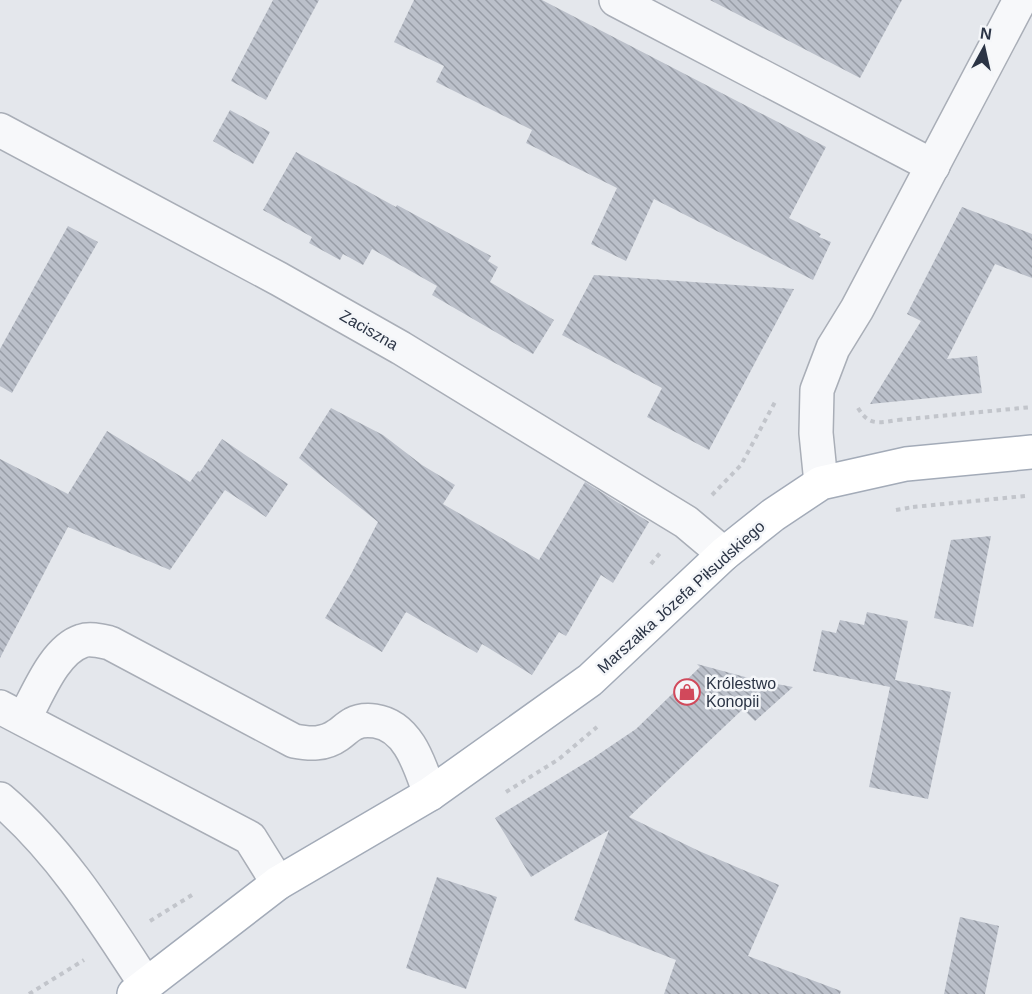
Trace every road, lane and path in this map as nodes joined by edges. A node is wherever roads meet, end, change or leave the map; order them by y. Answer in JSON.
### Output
{"nodes":[{"id":1,"x":616,"y":0,"type":"edge"},
{"id":2,"x":1020,"y":0,"type":"edge"},
{"id":3,"x":0,"y":130,"type":"edge"},
{"id":4,"x":933,"y":166,"type":"junction"},
{"id":5,"x":817,"y":390,"type":"junction"},
{"id":6,"x":898,"y":420,"type":"dead end"},
{"id":7,"x":1032,"y":452,"type":"edge"},
{"id":8,"x":821,"y":483,"type":"junction"},
{"id":9,"x":687,"y":522,"type":"junction"},
{"id":10,"x":724,"y":554,"type":"junction"},
{"id":11,"x":650,"y":565,"type":"dead end"},
{"id":12,"x":12,"y":713,"type":"edge"},
{"id":13,"x":430,"y":794,"type":"junction"},
{"id":14,"x":0,"y":799,"type":"edge"},
{"id":15,"x":278,"y":883,"type":"junction"},
{"id":16,"x":194,"y":894,"type":"dead end"},
{"id":17,"x":117,"y":940,"type":"junction"},
{"id":18,"x":140,"y":989,"type":"edge"},
{"id":19,"x":29,"y":994,"type":"edge"}],
"edges":[{"from":1,"to":4,"type":"street"},
{"from":2,"to":4,"type":"street"},
{"from":3,"to":9,"type":"street","name":"Zaciszna"},
{"from":4,"to":5,"type":"street"},
{"from":5,"to":6,"type":"path"},
{"from":5,"to":8,"type":"street"},
{"from":5,"to":9,"type":"path"},
{"from":7,"to":8,"type":"main road"},
{"from":8,"to":10,"type":"main road","name":"Marszałka Józefa Piłsudskiego"},
{"from":9,"to":10,"type":"street","name":"Zaciszna"},
{"from":9,"to":11,"type":"path"},
{"from":10,"to":13,"type":"main road","name":"Marszałka Józefa Piłsudskiego"},
{"from":12,"to":13,"type":"street"},
{"from":12,"to":15,"type":"street"},
{"from":13,"to":15,"type":"main road","name":"Marszałka Józefa Piłsudskiego"},
{"from":14,"to":17,"type":"street"},
{"from":15,"to":18,"type":"main road","name":"Marszałka Józefa Piłsudskiego"},
{"from":16,"to":17,"type":"path"},
{"from":17,"to":18,"type":"street"},
{"from":17,"to":19,"type":"path"}]}
